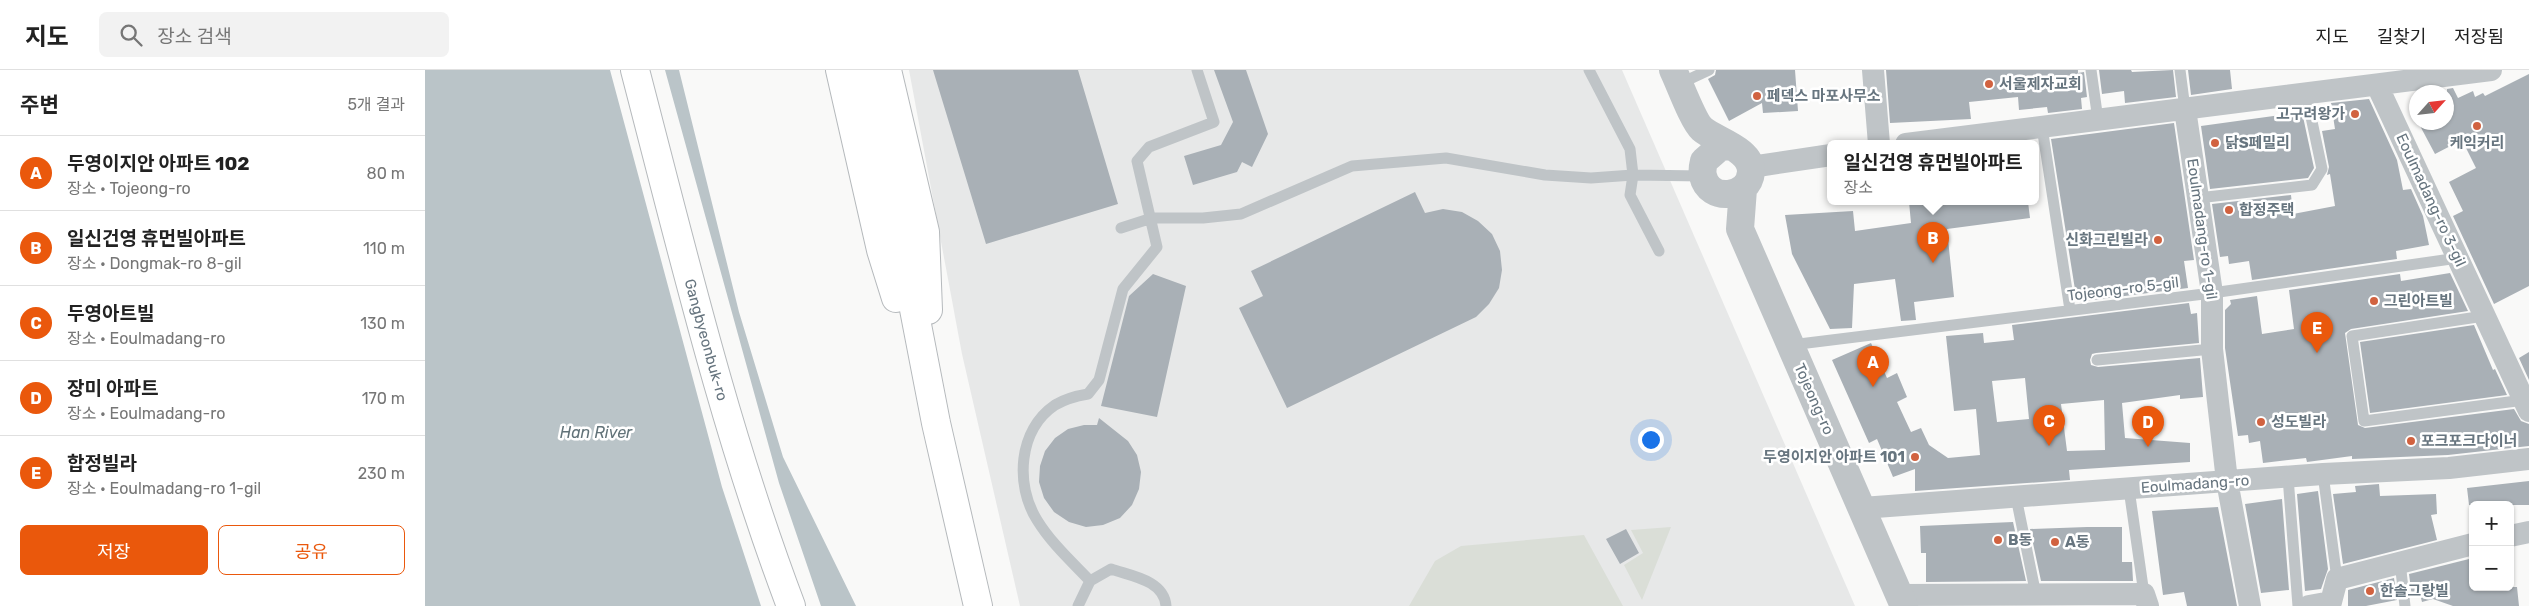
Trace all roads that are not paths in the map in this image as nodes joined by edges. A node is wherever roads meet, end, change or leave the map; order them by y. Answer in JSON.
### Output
{"nodes":[{"id":1,"x":635,"y":70,"type":"edge"},
{"id":2,"x":840,"y":70,"type":"edge"},
{"id":3,"x":865,"y":70,"type":"edge"},
{"id":4,"x":887,"y":70,"type":"edge"},
{"id":5,"x":1197,"y":70,"type":"edge"},
{"id":6,"x":1589,"y":70,"type":"edge"},
{"id":7,"x":1709,"y":70,"type":"edge"},
{"id":8,"x":1873,"y":70,"type":"edge"},
{"id":9,"x":2091,"y":70,"type":"edge"},
{"id":10,"x":2180,"y":70,"type":"edge"},
{"id":11,"x":2491,"y":70,"type":"edge"},
{"id":12,"x":1676,"y":77,"type":"edge"},
{"id":13,"x":2377,"y":85,"type":"junction"},
{"id":14,"x":2306,"y":93,"type":"junction"},
{"id":15,"x":2185,"y":109,"type":"junction"},
{"id":16,"x":2098,"y":120,"type":"junction"},
{"id":17,"x":1699,"y":127,"type":"junction"},
{"id":18,"x":2043,"y":127,"type":"junction"},
{"id":19,"x":1879,"y":140,"type":"edge"},
{"id":20,"x":1938,"y":140,"type":"edge"},
{"id":21,"x":1731,"y":146,"type":"junction"},
{"id":22,"x":1827,"y":156,"type":"edge"},
{"id":23,"x":1633,"y":175,"type":"junction"},
{"id":24,"x":1707,"y":176,"type":"junction"},
{"id":25,"x":1747,"y":178,"type":"junction"},
{"id":26,"x":2198,"y":198,"type":"junction"},
{"id":27,"x":1151,"y":218,"type":"junction"},
{"id":28,"x":1121,"y":228,"type":"dead end"},
{"id":29,"x":1740,"y":228,"type":"junction"},
{"id":30,"x":1659,"y":251,"type":"dead end"},
{"id":31,"x":2458,"y":258,"type":"junction"},
{"id":32,"x":2212,"y":293,"type":"junction"},
{"id":33,"x":2070,"y":310,"type":"junction"},
{"id":34,"x":2484,"y":316,"type":"junction"},
{"id":35,"x":1791,"y":345,"type":"junction"},
{"id":36,"x":2213,"y":349,"type":"junction"},
{"id":37,"x":2097,"y":360,"type":"dead end"},
{"id":38,"x":2527,"y":406,"type":"edge"},
{"id":39,"x":934,"y":412,"type":"junction"},
{"id":40,"x":2529,"y":459,"type":"edge"},
{"id":41,"x":2323,"y":474,"type":"junction"},
{"id":42,"x":2288,"y":476,"type":"junction"},
{"id":43,"x":2227,"y":481,"type":"junction"},
{"id":44,"x":2129,"y":488,"type":"junction"},
{"id":45,"x":2016,"y":497,"type":"junction"},
{"id":46,"x":1862,"y":508,"type":"junction"},
{"id":47,"x":2529,"y":532,"type":"edge"},
{"id":48,"x":2514,"y":535,"type":"edge"},
{"id":49,"x":2469,"y":545,"type":"edge"},
{"id":50,"x":2400,"y":562,"type":"junction"},
{"id":51,"x":2337,"y":578,"type":"junction"},
{"id":52,"x":1090,"y":581,"type":"junction"},
{"id":53,"x":2036,"y":595,"type":"junction"},
{"id":54,"x":2146,"y":600,"type":"edge"},
{"id":55,"x":1902,"y":601,"type":"edge"},
{"id":56,"x":791,"y":606,"type":"edge"},
{"id":57,"x":978,"y":606,"type":"edge"},
{"id":58,"x":1078,"y":606,"type":"edge"},
{"id":59,"x":1166,"y":606,"type":"edge"},
{"id":60,"x":2251,"y":606,"type":"edge"},
{"id":61,"x":2298,"y":606,"type":"edge"},
{"id":62,"x":2309,"y":606,"type":"edge"},
{"id":63,"x":2405,"y":606,"type":"edge"}],
"edges":[{"from":1,"to":56,"type":"highway","name":"Gangbyeonbuk-ro"},
{"from":2,"to":39,"type":"highway"},
{"from":3,"to":39,"type":"highway"},
{"from":4,"to":39,"type":"highway"},
{"from":5,"to":27,"type":"lane"},
{"from":6,"to":23,"type":"lane"},
{"from":7,"to":12,"type":"lane"},
{"from":8,"to":19,"type":"street"},
{"from":9,"to":16,"type":"lane"},
{"from":10,"to":15,"type":"lane"},
{"from":11,"to":13,"type":"street"},
{"from":12,"to":17,"type":"street"},
{"from":13,"to":14,"type":"street"},
{"from":13,"to":31,"type":"street","name":"Eoulmadang-ro 3-gil"},
{"from":14,"to":15,"type":"street"},
{"from":14,"to":26,"type":"lane"},
{"from":15,"to":16,"type":"street"},
{"from":15,"to":26,"type":"street","name":"Eoulmadang-ro 1-gil"},
{"from":16,"to":18,"type":"street"},
{"from":17,"to":21,"type":"street"},
{"from":17,"to":24,"type":"street"},
{"from":18,"to":20,"type":"street"},
{"from":18,"to":33,"type":"lane"},
{"from":21,"to":24,"type":"street"},
{"from":21,"to":25,"type":"street"},
{"from":22,"to":25,"type":"street"},
{"from":23,"to":24,"type":"lane"},
{"from":23,"to":27,"type":"lane"},
{"from":23,"to":30,"type":"lane"},
{"from":24,"to":25,"type":"street"},
{"from":24,"to":29,"type":"street"},
{"from":25,"to":29,"type":"street","name":"Tojeong-ro"},
{"from":26,"to":32,"type":"street","name":"Eoulmadang-ro 1-gil"},
{"from":27,"to":28,"type":"lane"},
{"from":27,"to":52,"type":"lane"},
{"from":29,"to":35,"type":"street","name":"Tojeong-ro"},
{"from":31,"to":32,"type":"lane","name":"Tojeong-ro 5-gil"},
{"from":31,"to":34,"type":"street","name":"Eoulmadang-ro 3-gil"},
{"from":32,"to":33,"type":"lane","name":"Tojeong-ro 5-gil"},
{"from":32,"to":36,"type":"street","name":"Eoulmadang-ro 1-gil"},
{"from":33,"to":35,"type":"lane","name":"Tojeong-ro 5-gil"},
{"from":34,"to":38,"type":"street","name":"Eoulmadang-ro 3-gil"},
{"from":34,"to":38,"type":"lane","name":"Eoulmadang-ro 3-gil"},
{"from":35,"to":46,"type":"street","name":"Tojeong-ro"},
{"from":36,"to":37,"type":"lane"},
{"from":36,"to":43,"type":"street","name":"Eoulmadang-ro 1-gil"},
{"from":39,"to":57,"type":"highway"},
{"from":40,"to":41,"type":"street","name":"Eoulmadang-ro"},
{"from":41,"to":42,"type":"street","name":"Eoulmadang-ro"},
{"from":41,"to":51,"type":"lane"},
{"from":42,"to":43,"type":"street","name":"Eoulmadang-ro"},
{"from":42,"to":61,"type":"lane"},
{"from":43,"to":44,"type":"street","name":"Eoulmadang-ro"},
{"from":43,"to":60,"type":"street","name":"Eoulmadang-ro 1-gil"},
{"from":44,"to":45,"type":"street","name":"Eoulmadang-ro"},
{"from":44,"to":54,"type":"lane"},
{"from":45,"to":46,"type":"street","name":"Eoulmadang-ro"},
{"from":45,"to":53,"type":"lane"},
{"from":46,"to":55,"type":"street","name":"Tojeong-ro"},
{"from":47,"to":48,"type":"street"},
{"from":49,"to":50,"type":"street"},
{"from":50,"to":51,"type":"street"},
{"from":50,"to":63,"type":"lane"},
{"from":51,"to":62,"type":"street"},
{"from":52,"to":58,"type":"lane"},
{"from":52,"to":59,"type":"lane"},
{"from":53,"to":54,"type":"street"},
{"from":53,"to":55,"type":"street"}]}
